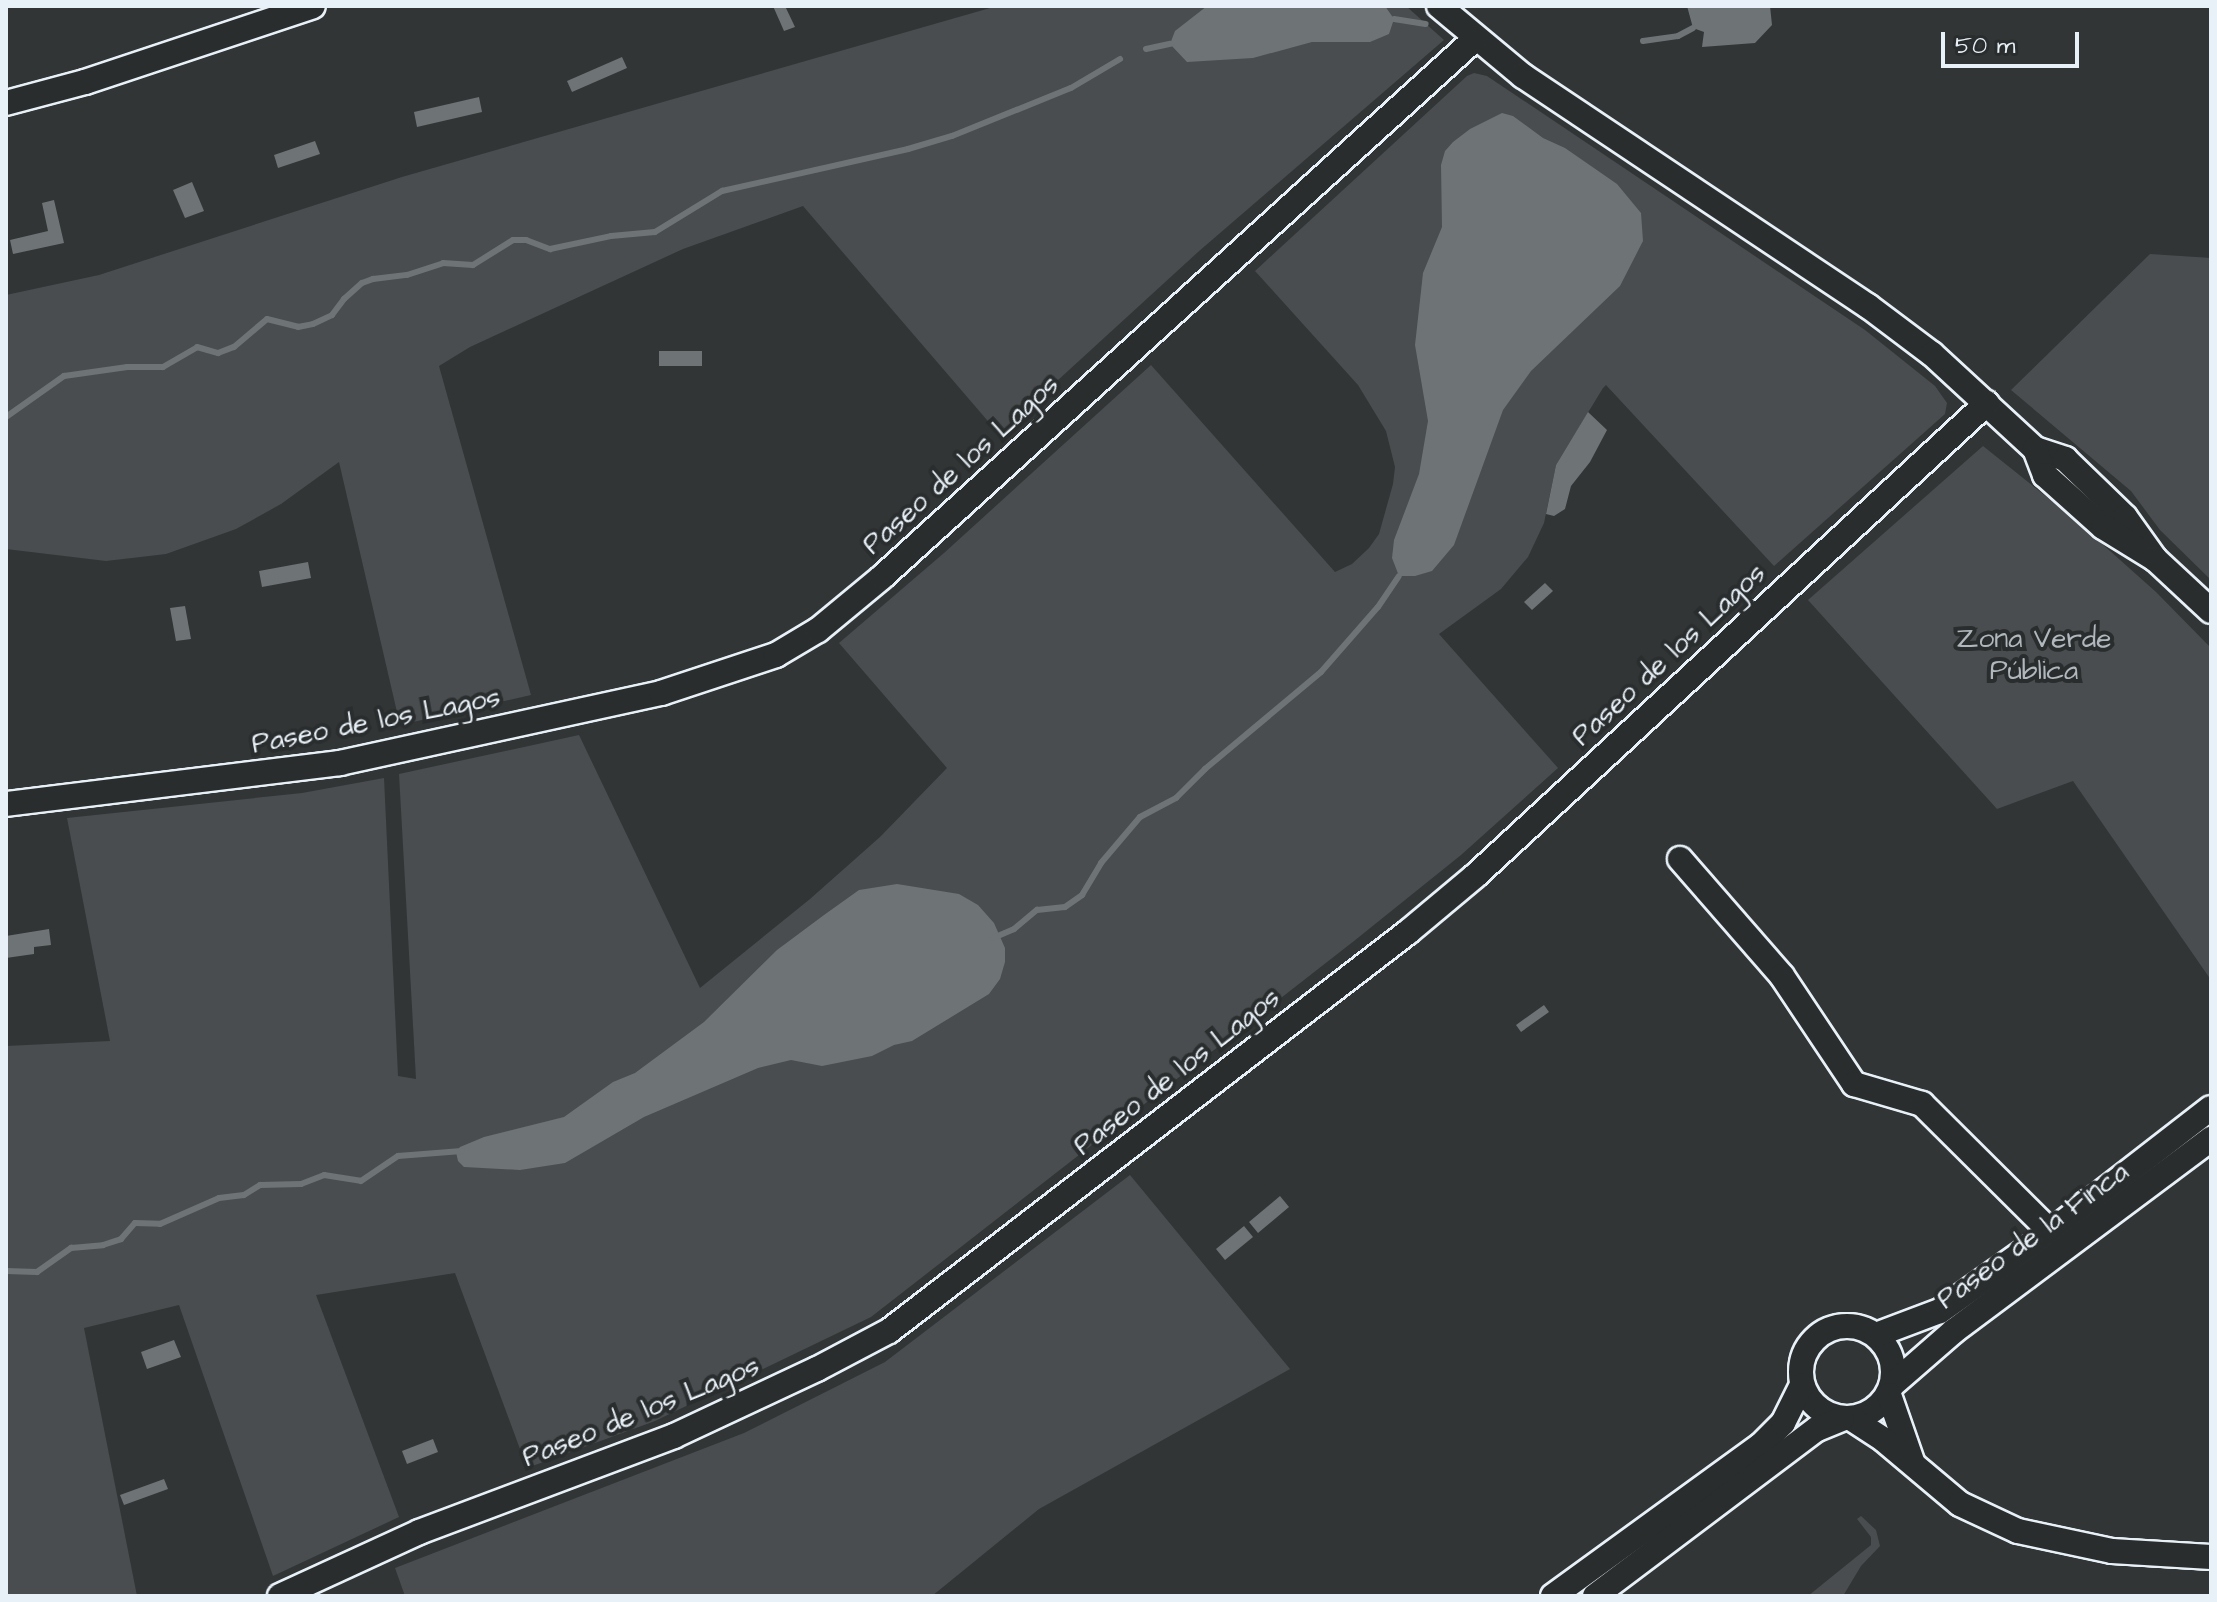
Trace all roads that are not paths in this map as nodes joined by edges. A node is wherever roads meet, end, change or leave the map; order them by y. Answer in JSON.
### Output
{"nodes":[{"id":1,"x":313,"y":6,"type":"edge"},
{"id":2,"x":1439,"y":6,"type":"edge"},
{"id":3,"x":1475,"y":39,"type":"junction"},
{"id":4,"x":6,"y":103,"type":"edge"},
{"id":5,"x":1987,"y":403,"type":"junction"},
{"id":6,"x":2211,"y":611,"type":"edge"},
{"id":7,"x":6,"y":804,"type":"edge"},
{"id":8,"x":1680,"y":859,"type":"dead end"},
{"id":9,"x":2211,"y":1108,"type":"edge"},
{"id":10,"x":2211,"y":1139,"type":"edge"},
{"id":11,"x":2051,"y":1232,"type":"junction"},
{"id":12,"x":1876,"y":1335,"type":"junction"},
{"id":13,"x":1802,"y":1385,"type":"junction"},
{"id":14,"x":1890,"y":1390,"type":"junction"},
{"id":15,"x":1847,"y":1419,"type":"junction"},
{"id":16,"x":1914,"y":1467,"type":"junction"},
{"id":17,"x":2211,"y":1557,"type":"edge"},
{"id":18,"x":280,"y":1596,"type":"edge"},
{"id":19,"x":1553,"y":1596,"type":"edge"},
{"id":20,"x":1595,"y":1596,"type":"edge"}],
"edges":[{"from":1,"to":4,"type":"street"},
{"from":2,"to":3,"type":"street"},
{"from":3,"to":5,"type":"street"},
{"from":3,"to":7,"type":"street","name":"Paseo de los Lagos"},
{"from":5,"to":6,"type":"street"},
{"from":5,"to":18,"type":"street","name":"Paseo de los Lagos"},
{"from":8,"to":11,"type":"street","name":"Paseo de la Finca"},
{"from":9,"to":11,"type":"street","name":"Paseo de la Finca"},
{"from":10,"to":14,"type":"street","name":"Paseo de la Finca"},
{"from":11,"to":12,"type":"street","name":"Paseo de la Finca"},
{"from":12,"to":13,"type":"street"},
{"from":12,"to":14,"type":"street"},
{"from":13,"to":15,"type":"street"},
{"from":13,"to":19,"type":"street"},
{"from":14,"to":15,"type":"street"},
{"from":14,"to":16,"type":"street"},
{"from":15,"to":16,"type":"street"},
{"from":15,"to":20,"type":"street"},
{"from":16,"to":17,"type":"street"}]}
